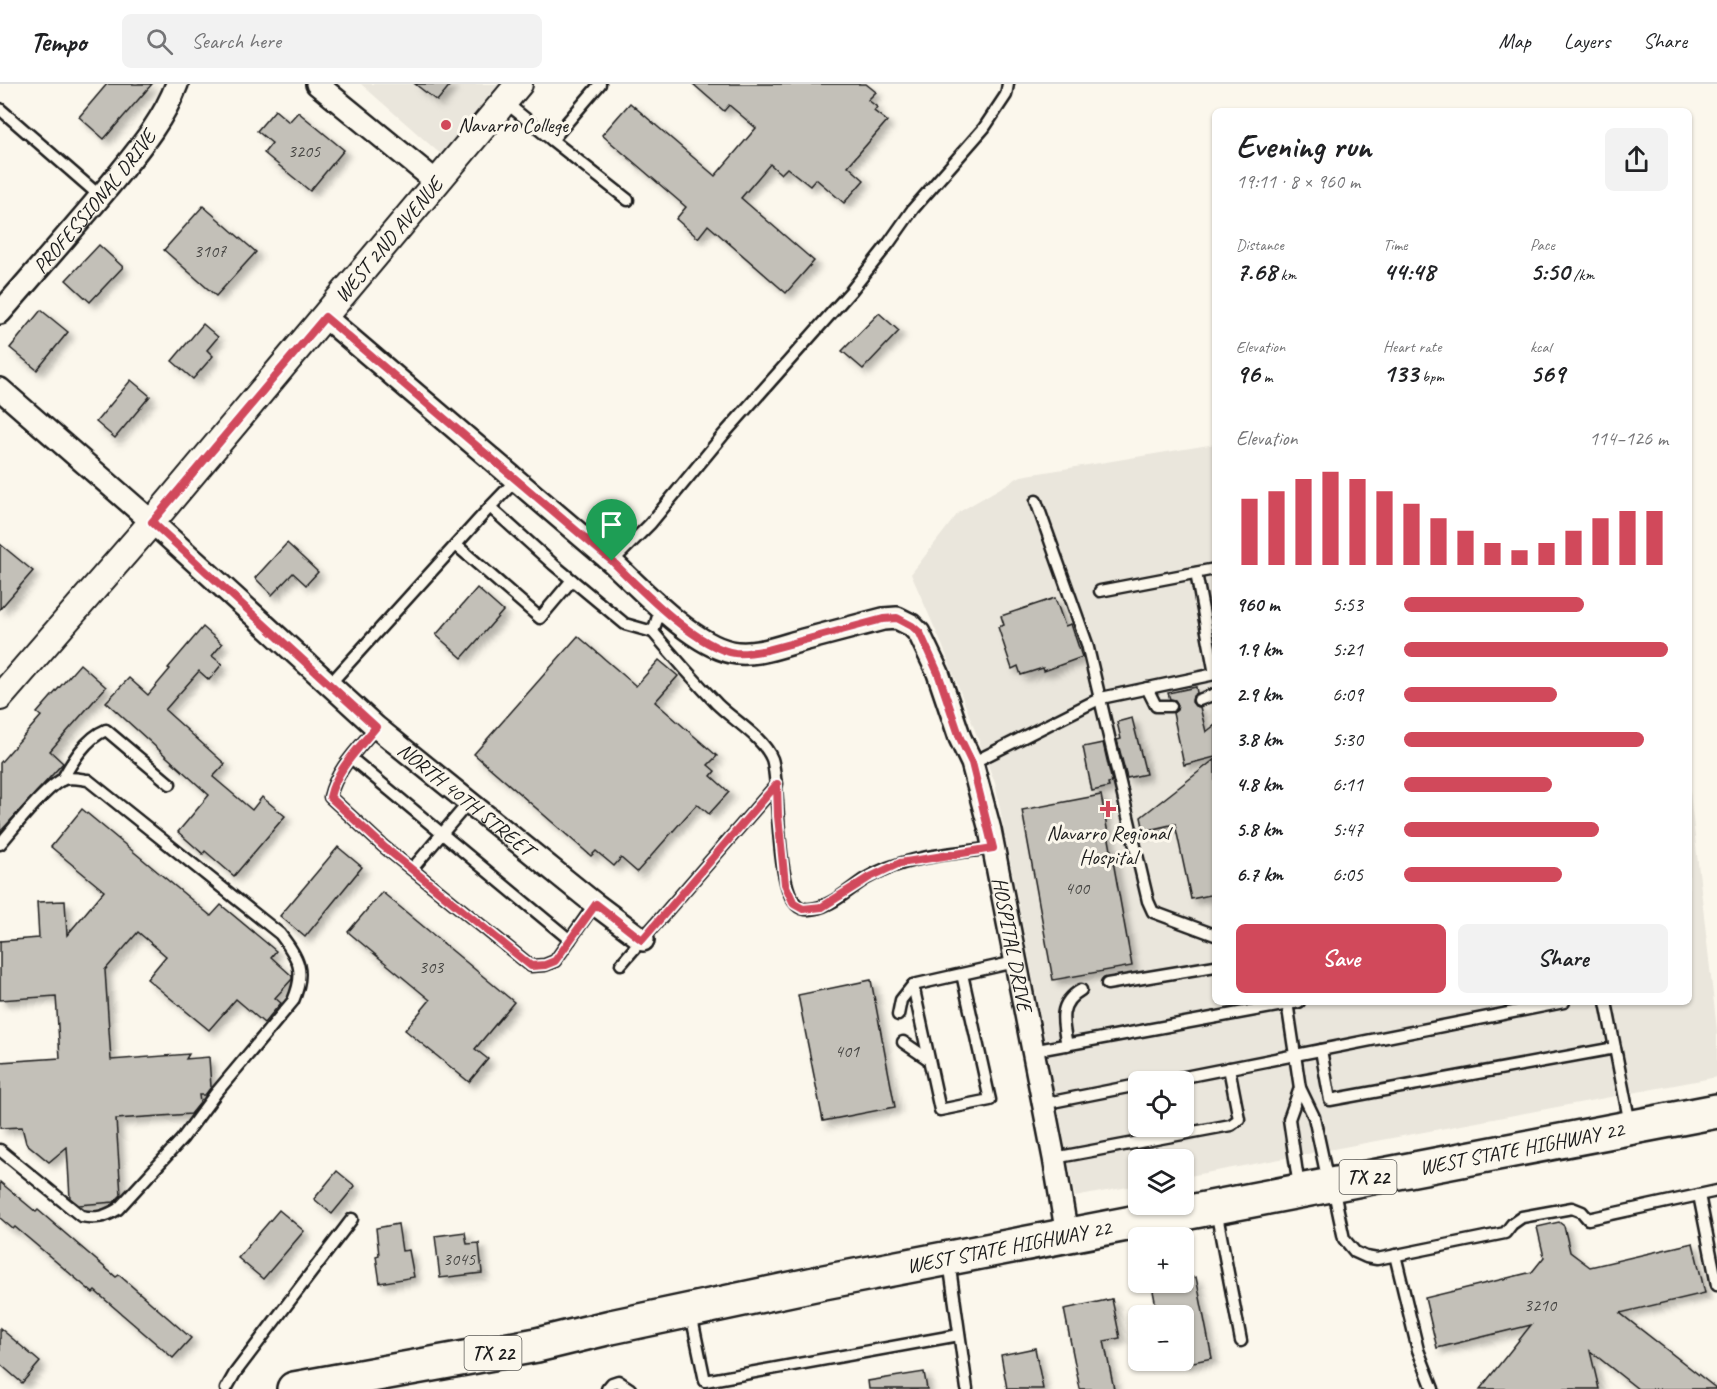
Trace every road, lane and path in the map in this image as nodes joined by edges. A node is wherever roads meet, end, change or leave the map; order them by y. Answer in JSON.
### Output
{"nodes":[{"id":1,"x":177,"y":84,"type":"edge"},
{"id":2,"x":600,"y":84,"type":"edge"},
{"id":3,"x":1008,"y":84,"type":"edge"},
{"id":4,"x":325,"y":87,"type":"edge"},
{"id":5,"x":512,"y":93,"type":"edge"},
{"id":6,"x":0,"y":110,"type":"edge"},
{"id":7,"x":552,"y":140,"type":"junction"},
{"id":8,"x":438,"y":183,"type":"junction"},
{"id":9,"x":101,"y":197,"type":"junction"},
{"id":10,"x":628,"y":200,"type":"dead end"},
{"id":11,"x":0,"y":313,"type":"edge"},
{"id":12,"x":325,"y":317,"type":"junction"},
{"id":13,"x":0,"y":389,"type":"edge"},
{"id":14,"x":516,"y":480,"type":"junction"},
{"id":15,"x":1036,"y":501,"type":"dead end"},
{"id":16,"x":490,"y":507,"type":"junction"},
{"id":17,"x":152,"y":522,"type":"junction"},
{"id":18,"x":456,"y":545,"type":"junction"},
{"id":19,"x":612,"y":561,"type":"junction"},
{"id":20,"x":1212,"y":570,"type":"edge"},
{"id":21,"x":1196,"y":573,"type":"junction"},
{"id":22,"x":572,"y":580,"type":"junction"},
{"id":23,"x":1100,"y":591,"type":"dead end"},
{"id":24,"x":661,"y":607,"type":"junction"},
{"id":25,"x":653,"y":632,"type":"junction"},
{"id":26,"x":1212,"y":658,"type":"edge"},
{"id":27,"x":1212,"y":675,"type":"edge"},
{"id":28,"x":329,"y":685,"type":"junction"},
{"id":29,"x":1147,"y":688,"type":"junction"},
{"id":30,"x":1212,"y":695,"type":"edge"},
{"id":31,"x":0,"y":697,"type":"edge"},
{"id":32,"x":1101,"y":698,"type":"junction"},
{"id":33,"x":1199,"y":700,"type":"dead end"},
{"id":34,"x":1171,"y":706,"type":"dead end"},
{"id":35,"x":376,"y":727,"type":"junction"},
{"id":36,"x":351,"y":758,"type":"junction"},
{"id":37,"x":972,"y":763,"type":"junction"},
{"id":38,"x":62,"y":780,"type":"junction"},
{"id":39,"x":170,"y":784,"type":"dead end"},
{"id":40,"x":777,"y":784,"type":"junction"},
{"id":41,"x":469,"y":802,"type":"junction"},
{"id":42,"x":441,"y":833,"type":"junction"},
{"id":43,"x":0,"y":844,"type":"edge"},
{"id":44,"x":993,"y":848,"type":"junction"},
{"id":45,"x":412,"y":869,"type":"junction"},
{"id":46,"x":596,"y":904,"type":"junction"},
{"id":47,"x":1212,"y":933,"type":"edge"},
{"id":48,"x":570,"y":940,"type":"junction"},
{"id":49,"x":642,"y":940,"type":"junction"},
{"id":50,"x":1015,"y":962,"type":"junction"},
{"id":51,"x":621,"y":964,"type":"dead end"},
{"id":52,"x":1212,"y":966,"type":"edge"},
{"id":53,"x":962,"y":974,"type":"junction"},
{"id":54,"x":1107,"y":984,"type":"dead end"},
{"id":55,"x":913,"y":985,"type":"junction"},
{"id":56,"x":1081,"y":990,"type":"dead end"},
{"id":57,"x":1268,"y":1005,"type":"edge"},
{"id":58,"x":1288,"y":1005,"type":"edge"},
{"id":59,"x":1549,"y":1005,"type":"edge"},
{"id":60,"x":1607,"y":1005,"type":"edge"},
{"id":61,"x":1237,"y":1008,"type":"edge"},
{"id":62,"x":898,"y":1015,"type":"dead end"},
{"id":63,"x":903,"y":1042,"type":"dead end"},
{"id":64,"x":1066,"y":1045,"type":"junction"},
{"id":65,"x":1615,"y":1048,"type":"junction"},
{"id":66,"x":1321,"y":1050,"type":"junction"},
{"id":67,"x":1032,"y":1051,"type":"junction"},
{"id":68,"x":1295,"y":1056,"type":"junction"},
{"id":69,"x":928,"y":1059,"type":"junction"},
{"id":70,"x":1229,"y":1068,"type":"junction"},
{"id":71,"x":1194,"y":1075,"type":"edge"},
{"id":72,"x":1128,"y":1087,"type":"edge"},
{"id":73,"x":1300,"y":1088,"type":"junction"},
{"id":74,"x":1042,"y":1104,"type":"junction"},
{"id":75,"x":1717,"y":1111,"type":"edge"},
{"id":76,"x":1631,"y":1127,"type":"junction"},
{"id":77,"x":0,"y":1150,"type":"edge"},
{"id":78,"x":1054,"y":1158,"type":"junction"},
{"id":79,"x":1320,"y":1187,"type":"junction"},
{"id":80,"x":1717,"y":1191,"type":"edge"},
{"id":81,"x":1699,"y":1195,"type":"junction"},
{"id":82,"x":1215,"y":1206,"type":"junction"},
{"id":83,"x":352,"y":1220,"type":"dead end"},
{"id":84,"x":1067,"y":1235,"type":"junction"},
{"id":85,"x":1395,"y":1255,"type":"junction"},
{"id":86,"x":948,"y":1258,"type":"junction"},
{"id":87,"x":1717,"y":1285,"type":"edge"},
{"id":88,"x":691,"y":1310,"type":"junction"},
{"id":89,"x":959,"y":1335,"type":"junction"},
{"id":90,"x":1241,"y":1341,"type":"dead end"},
{"id":91,"x":717,"y":1384,"type":"edge"},
{"id":92,"x":226,"y":1389,"type":"edge"},
{"id":93,"x":294,"y":1389,"type":"edge"},
{"id":94,"x":607,"y":1389,"type":"edge"},
{"id":95,"x":630,"y":1389,"type":"edge"},
{"id":96,"x":967,"y":1389,"type":"edge"},
{"id":97,"x":1433,"y":1389,"type":"edge"}],
"edges":[{"from":1,"to":9,"type":"street","name":"PROFESSIONAL DRIVE"},
{"from":2,"to":7,"type":"lane"},
{"from":3,"to":19,"type":"lane"},
{"from":4,"to":8,"type":"street"},
{"from":5,"to":7,"type":"lane"},
{"from":5,"to":8,"type":"street","name":"WEST 2ND AVENUE"},
{"from":6,"to":9,"type":"lane"},
{"from":7,"to":10,"type":"lane"},
{"from":8,"to":12,"type":"street","name":"WEST 2ND AVENUE"},
{"from":9,"to":11,"type":"street","name":"PROFESSIONAL DRIVE"},
{"from":12,"to":14,"type":"street","name":"HOSPITAL DRIVE"},
{"from":12,"to":17,"type":"street","name":"WEST 2ND AVENUE"},
{"from":13,"to":17,"type":"street","name":"NORTH 40TH STREET"},
{"from":14,"to":16,"type":"lane"},
{"from":14,"to":19,"type":"street","name":"HOSPITAL DRIVE"},
{"from":15,"to":32,"type":"lane"},
{"from":16,"to":18,"type":"lane"},
{"from":16,"to":22,"type":"lane"},
{"from":17,"to":28,"type":"street","name":"NORTH 40TH STREET"},
{"from":17,"to":31,"type":"street","name":"WEST 2ND AVENUE"},
{"from":18,"to":22,"type":"lane"},
{"from":18,"to":28,"type":"lane"},
{"from":19,"to":24,"type":"street","name":"HOSPITAL DRIVE"},
{"from":20,"to":21,"type":"lane"},
{"from":21,"to":23,"type":"lane"},
{"from":21,"to":26,"type":"lane"},
{"from":22,"to":25,"type":"lane"},
{"from":24,"to":25,"type":"lane"},
{"from":24,"to":37,"type":"street","name":"HOSPITAL DRIVE"},
{"from":25,"to":40,"type":"lane"},
{"from":27,"to":29,"type":"lane"},
{"from":28,"to":35,"type":"street","name":"NORTH 40TH STREET"},
{"from":29,"to":32,"type":"lane"},
{"from":29,"to":34,"type":"lane"},
{"from":30,"to":33,"type":"lane"},
{"from":32,"to":37,"type":"lane"},
{"from":32,"to":47,"type":"lane"},
{"from":35,"to":36,"type":"lane"},
{"from":35,"to":41,"type":"street","name":"NORTH 40TH STREET"},
{"from":36,"to":42,"type":"lane"},
{"from":36,"to":45,"type":"lane"},
{"from":37,"to":44,"type":"street","name":"HOSPITAL DRIVE"},
{"from":38,"to":39,"type":"lane"},
{"from":38,"to":43,"type":"lane"},
{"from":38,"to":77,"type":"lane"},
{"from":40,"to":44,"type":"lane"},
{"from":40,"to":49,"type":"lane"},
{"from":41,"to":42,"type":"lane"},
{"from":41,"to":46,"type":"street","name":"NORTH 40TH STREET"},
{"from":42,"to":45,"type":"lane"},
{"from":42,"to":48,"type":"lane"},
{"from":44,"to":50,"type":"street","name":"HOSPITAL DRIVE"},
{"from":45,"to":48,"type":"lane"},
{"from":46,"to":48,"type":"lane"},
{"from":46,"to":49,"type":"street","name":"NORTH 40TH STREET"},
{"from":49,"to":51,"type":"lane"},
{"from":50,"to":53,"type":"lane"},
{"from":50,"to":67,"type":"street","name":"HOSPITAL DRIVE"},
{"from":52,"to":54,"type":"lane"},
{"from":53,"to":55,"type":"lane"},
{"from":53,"to":69,"type":"lane"},
{"from":55,"to":62,"type":"lane"},
{"from":55,"to":69,"type":"lane"},
{"from":56,"to":64,"type":"lane"},
{"from":57,"to":61,"type":"lane"},
{"from":58,"to":68,"type":"lane"},
{"from":59,"to":66,"type":"lane"},
{"from":60,"to":65,"type":"lane"},
{"from":61,"to":64,"type":"lane"},
{"from":63,"to":69,"type":"lane"},
{"from":64,"to":67,"type":"lane"},
{"from":65,"to":66,"type":"lane"},
{"from":65,"to":76,"type":"lane"},
{"from":66,"to":68,"type":"lane"},
{"from":67,"to":74,"type":"street","name":"HOSPITAL DRIVE"},
{"from":68,"to":70,"type":"lane"},
{"from":68,"to":73,"type":"lane"},
{"from":70,"to":71,"type":"lane"},
{"from":70,"to":78,"type":"lane"},
{"from":72,"to":74,"type":"lane"},
{"from":73,"to":79,"type":"lane"},
{"from":73,"to":79,"type":"lane"},
{"from":74,"to":78,"type":"street","name":"HOSPITAL DRIVE"},
{"from":75,"to":76,"type":"main road","name":"WEST STATE HIGHWAY 22","number":"TX 22"},
{"from":76,"to":79,"type":"main road","name":"WEST STATE HIGHWAY 22","number":"TX 22"},
{"from":78,"to":84,"type":"street","name":"HOSPITAL DRIVE"},
{"from":79,"to":82,"type":"main road","name":"WEST STATE HIGHWAY 22","number":"TX 22"},
{"from":79,"to":85,"type":"lane"},
{"from":80,"to":81,"type":"lane"},
{"from":81,"to":85,"type":"lane"},
{"from":81,"to":87,"type":"lane"},
{"from":82,"to":84,"type":"main road","name":"WEST STATE HIGHWAY 22","number":"TX 22"},
{"from":82,"to":90,"type":"lane"},
{"from":83,"to":92,"type":"lane"},
{"from":84,"to":86,"type":"main road","name":"WEST STATE HIGHWAY 22","number":"TX 22"},
{"from":85,"to":97,"type":"lane"},
{"from":86,"to":88,"type":"main road","name":"WEST STATE HIGHWAY 22","number":"TX 22"},
{"from":86,"to":89,"type":"lane"},
{"from":88,"to":91,"type":"lane"},
{"from":88,"to":93,"type":"main road","number":"TX 22"},
{"from":89,"to":91,"type":"lane"},
{"from":89,"to":96,"type":"lane"},
{"from":94,"to":95,"type":"lane"}]}
